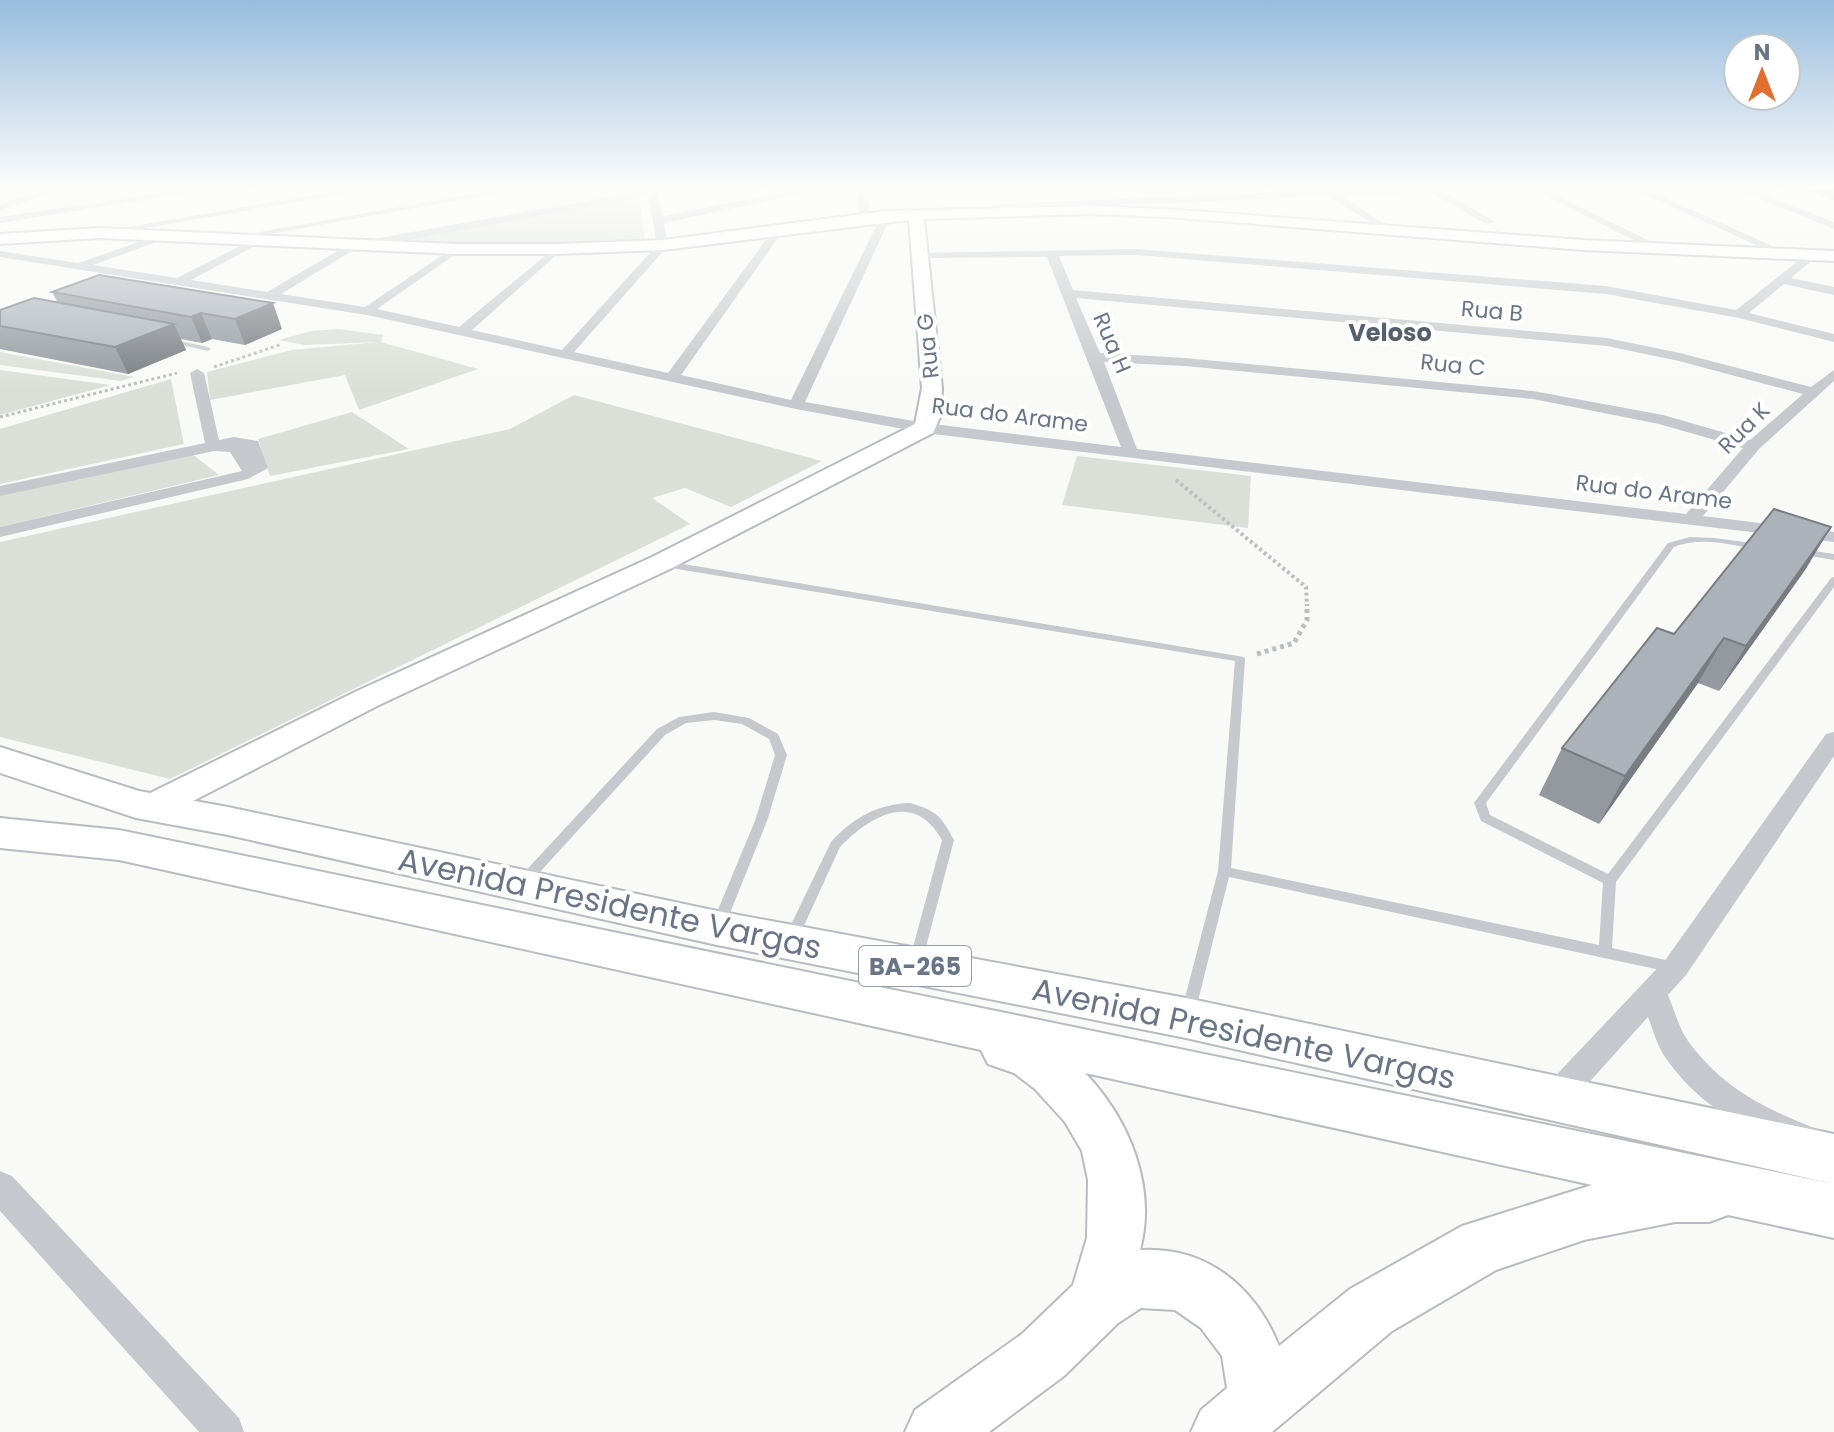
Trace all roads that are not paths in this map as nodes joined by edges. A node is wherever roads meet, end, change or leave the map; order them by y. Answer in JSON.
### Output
{"nodes":[{"id":1,"x":919,"y":255,"type":"edge"},
{"id":2,"x":11,"y":256,"type":"edge"},
{"id":3,"x":108,"y":256,"type":"edge"},
{"id":4,"x":229,"y":256,"type":"edge"},
{"id":5,"x":341,"y":256,"type":"edge"},
{"id":6,"x":446,"y":256,"type":"edge"},
{"id":7,"x":549,"y":256,"type":"edge"},
{"id":8,"x":653,"y":256,"type":"edge"},
{"id":9,"x":760,"y":256,"type":"edge"},
{"id":10,"x":867,"y":256,"type":"edge"},
{"id":11,"x":1052,"y":256,"type":"edge"},
{"id":12,"x":1201,"y":256,"type":"edge"},
{"id":13,"x":1811,"y":256,"type":"edge"},
{"id":14,"x":76,"y":267,"type":"junction"},
{"id":15,"x":1783,"y":280,"type":"junction"},
{"id":16,"x":180,"y":281,"type":"junction"},
{"id":17,"x":1834,"y":291,"type":"edge"},
{"id":18,"x":1066,"y":293,"type":"junction"},
{"id":19,"x":269,"y":296,"type":"junction"},
{"id":20,"x":367,"y":311,"type":"junction"},
{"id":21,"x":1739,"y":314,"type":"junction"},
{"id":22,"x":463,"y":331,"type":"junction"},
{"id":23,"x":1834,"y":338,"type":"edge"},
{"id":24,"x":163,"y":340,"type":"edge"},
{"id":25,"x":208,"y":349,"type":"edge"},
{"id":26,"x":567,"y":352,"type":"junction"},
{"id":27,"x":1095,"y":357,"type":"junction"},
{"id":28,"x":197,"y":373,"type":"road end"},
{"id":29,"x":1834,"y":374,"type":"edge"},
{"id":30,"x":673,"y":376,"type":"junction"},
{"id":31,"x":1813,"y":392,"type":"junction"},
{"id":32,"x":796,"y":405,"type":"junction"},
{"id":33,"x":925,"y":428,"type":"junction"},
{"id":34,"x":214,"y":446,"type":"junction"},
{"id":35,"x":1753,"y":446,"type":"junction"},
{"id":36,"x":1130,"y":451,"type":"junction"},
{"id":37,"x":0,"y":491,"type":"edge"},
{"id":38,"x":1691,"y":519,"type":"junction"},
{"id":39,"x":0,"y":532,"type":"edge"},
{"id":40,"x":1834,"y":537,"type":"edge"},
{"id":41,"x":1774,"y":548,"type":"edge"},
{"id":42,"x":1789,"y":550,"type":"edge"},
{"id":43,"x":1834,"y":557,"type":"edge"},
{"id":44,"x":661,"y":563,"type":"junction"},
{"id":45,"x":1834,"y":580,"type":"edge"},
{"id":46,"x":1834,"y":739,"type":"edge"},
{"id":47,"x":0,"y":760,"type":"edge"},
{"id":48,"x":152,"y":807,"type":"junction"},
{"id":49,"x":0,"y":833,"type":"edge"},
{"id":50,"x":1224,"y":871,"type":"junction"},
{"id":51,"x":1610,"y":881,"type":"junction"},
{"id":52,"x":520,"y":884,"type":"junction"},
{"id":53,"x":717,"y":928,"type":"junction"},
{"id":54,"x":1605,"y":952,"type":"junction"},
{"id":55,"x":785,"y":964,"type":"junction"},
{"id":56,"x":914,"y":966,"type":"junction"},
{"id":57,"x":1676,"y":967,"type":"junction"},
{"id":58,"x":1653,"y":993,"type":"junction"},
{"id":59,"x":1186,"y":1018,"type":"junction"},
{"id":60,"x":1555,"y":1098,"type":"junction"},
{"id":61,"x":1834,"y":1151,"type":"edge"},
{"id":62,"x":1834,"y":1159,"type":"edge"},
{"id":63,"x":0,"y":1187,"type":"edge"},
{"id":64,"x":1775,"y":1197,"type":"junction"},
{"id":65,"x":1834,"y":1211,"type":"edge"},
{"id":66,"x":1097,"y":1302,"type":"junction"},
{"id":67,"x":1241,"y":1416,"type":"edge"},
{"id":68,"x":225,"y":1432,"type":"edge"},
{"id":69,"x":937,"y":1432,"type":"edge"}],
"edges":[{"from":1,"to":33,"type":"street","name":"Rua G"},
{"from":2,"to":14,"type":"street","name":"Rua do Arame"},
{"from":3,"to":14,"type":"street"},
{"from":4,"to":16,"type":"street"},
{"from":5,"to":19,"type":"street"},
{"from":6,"to":20,"type":"street"},
{"from":7,"to":22,"type":"street"},
{"from":8,"to":26,"type":"street"},
{"from":9,"to":30,"type":"street"},
{"from":10,"to":32,"type":"street"},
{"from":11,"to":18,"type":"street","name":"Rua H"},
{"from":12,"to":21,"type":"street"},
{"from":13,"to":15,"type":"street"},
{"from":14,"to":16,"type":"street","name":"Rua do Arame"},
{"from":15,"to":17,"type":"street"},
{"from":15,"to":21,"type":"street"},
{"from":16,"to":19,"type":"street","name":"Rua do Arame"},
{"from":18,"to":27,"type":"street","name":"Rua H"},
{"from":18,"to":31,"type":"street","name":"Rua B"},
{"from":19,"to":20,"type":"street","name":"Rua do Arame"},
{"from":20,"to":22,"type":"street","name":"Rua do Arame"},
{"from":21,"to":23,"type":"street"},
{"from":22,"to":26,"type":"street","name":"Rua do Arame"},
{"from":24,"to":25,"type":"lane"},
{"from":26,"to":30,"type":"street","name":"Rua do Arame"},
{"from":27,"to":35,"type":"street","name":"Rua C"},
{"from":27,"to":36,"type":"street","name":"Rua H"},
{"from":28,"to":34,"type":"street"},
{"from":29,"to":31,"type":"street","name":"Rua K"},
{"from":30,"to":32,"type":"street","name":"Rua do Arame"},
{"from":31,"to":35,"type":"street","name":"Rua K"},
{"from":32,"to":33,"type":"street","name":"Rua do Arame"},
{"from":33,"to":36,"type":"street","name":"Rua do Arame"},
{"from":33,"to":44,"type":"street"},
{"from":34,"to":37,"type":"street"},
{"from":34,"to":39,"type":"street"},
{"from":35,"to":38,"type":"street","name":"Rua K"},
{"from":36,"to":38,"type":"street","name":"Rua do Arame"},
{"from":38,"to":40,"type":"street","name":"Rua do Arame"},
{"from":41,"to":51,"type":"lane"},
{"from":42,"to":43,"type":"lane"},
{"from":44,"to":48,"type":"street"},
{"from":44,"to":50,"type":"lane"},
{"from":45,"to":51,"type":"lane"},
{"from":46,"to":57,"type":"street"},
{"from":47,"to":48,"type":"main road","name":"Avenida Presidente Vargas","number":"BA-265"},
{"from":48,"to":52,"type":"main road","name":"Avenida Presidente Vargas","number":"BA-265"},
{"from":49,"to":55,"type":"main road","name":"Avenida Presidente Vargas"},
{"from":50,"to":54,"type":"lane"},
{"from":50,"to":59,"type":"lane"},
{"from":51,"to":54,"type":"lane"},
{"from":52,"to":53,"type":"main road","name":"Avenida Presidente Vargas","number":"BA-265"},
{"from":52,"to":53,"type":"lane"},
{"from":53,"to":55,"type":"main road","name":"Avenida Presidente Vargas","number":"BA-265"},
{"from":54,"to":57,"type":"lane"},
{"from":55,"to":56,"type":"main road","name":"Avenida Presidente Vargas","number":"BA-265"},
{"from":55,"to":56,"type":"lane"},
{"from":55,"to":64,"type":"main road","name":"Avenida Presidente Vargas"},
{"from":55,"to":66,"type":"main road"},
{"from":56,"to":59,"type":"main road","name":"Avenida Presidente Vargas","number":"BA-265"},
{"from":57,"to":58,"type":"street"},
{"from":58,"to":60,"type":"street"},
{"from":58,"to":61,"type":"street"},
{"from":59,"to":60,"type":"main road","name":"Avenida Presidente Vargas","number":"BA-265"},
{"from":60,"to":62,"type":"main road","name":"Avenida Presidente Vargas","number":"BA-265"},
{"from":63,"to":68,"type":"street"},
{"from":64,"to":65,"type":"main road","name":"Avenida Presidente Vargas"},
{"from":64,"to":67,"type":"main road"},
{"from":66,"to":67,"type":"main road"},
{"from":66,"to":69,"type":"main road"}]}
